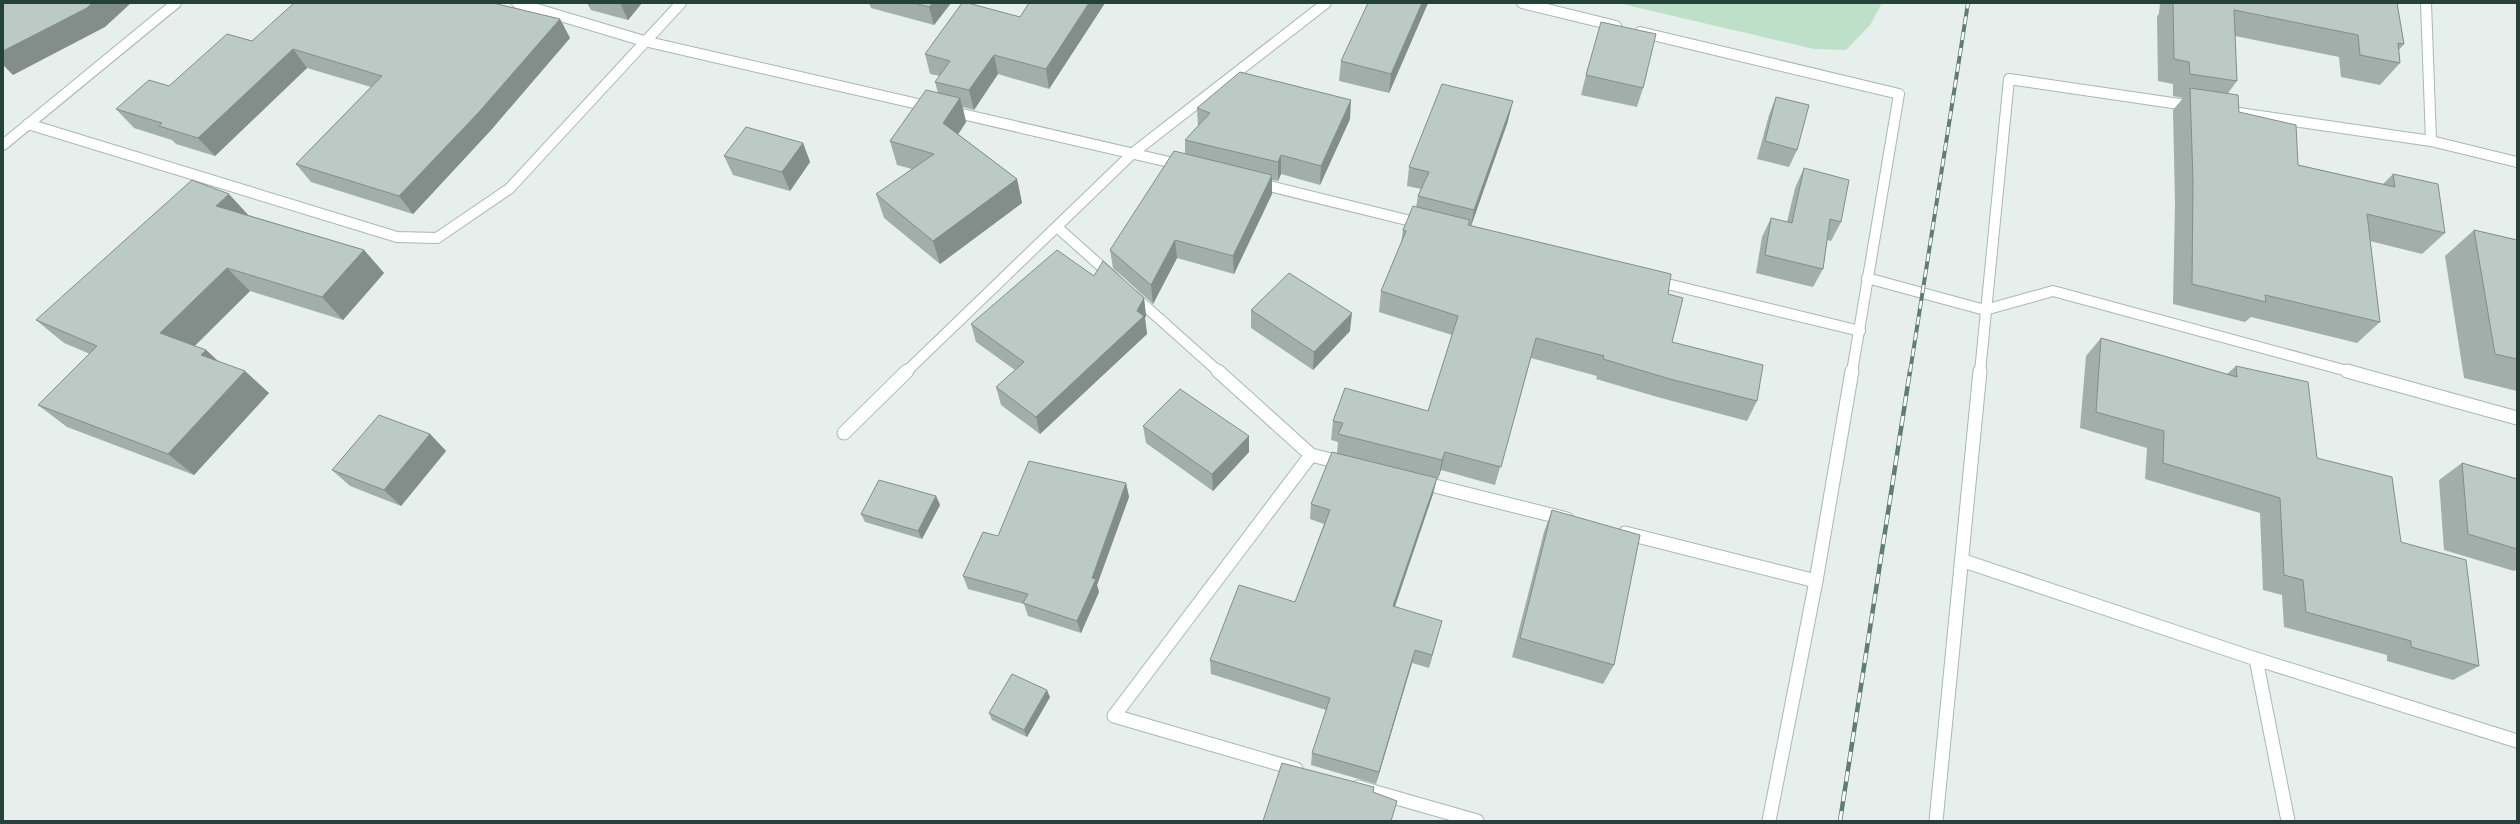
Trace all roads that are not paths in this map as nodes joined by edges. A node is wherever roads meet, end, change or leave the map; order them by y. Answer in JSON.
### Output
{"nodes":[{"id":1,"x":176,"y":3,"type":"edge"},
{"id":2,"x":517,"y":3,"type":"edge"},
{"id":3,"x":681,"y":3,"type":"edge"},
{"id":4,"x":1326,"y":3,"type":"edge"},
{"id":5,"x":1522,"y":3,"type":"edge"},
{"id":6,"x":2426,"y":3,"type":"edge"},
{"id":7,"x":644,"y":41,"type":"junction"},
{"id":8,"x":2204,"y":108,"type":"edge"},
{"id":9,"x":2228,"y":111,"type":"edge"},
{"id":10,"x":28,"y":124,"type":"junction"},
{"id":11,"x":2430,"y":142,"type":"junction"},
{"id":12,"x":3,"y":145,"type":"edge"},
{"id":13,"x":1133,"y":153,"type":"junction"},
{"id":14,"x":2517,"y":162,"type":"edge"},
{"id":15,"x":1195,"y":168,"type":"edge"},
{"id":16,"x":1249,"y":181,"type":"edge"},
{"id":17,"x":1057,"y":227,"type":"junction"},
{"id":18,"x":1435,"y":227,"type":"edge"},
{"id":19,"x":1643,"y":278,"type":"edge"},
{"id":20,"x":1867,"y":278,"type":"junction"},
{"id":21,"x":1985,"y":310,"type":"junction"},
{"id":22,"x":1860,"y":331,"type":"junction"},
{"id":23,"x":2517,"y":418,"type":"edge"},
{"id":24,"x":844,"y":433,"type":"dead end"},
{"id":25,"x":1310,"y":455,"type":"junction"},
{"id":26,"x":1356,"y":466,"type":"edge"},
{"id":27,"x":1410,"y":480,"type":"edge"},
{"id":28,"x":1579,"y":522,"type":"edge"},
{"id":29,"x":1609,"y":529,"type":"edge"},
{"id":30,"x":1964,"y":561,"type":"junction"},
{"id":31,"x":1816,"y":581,"type":"junction"},
{"id":32,"x":2256,"y":660,"type":"junction"},
{"id":33,"x":2517,"y":741,"type":"edge"},
{"id":34,"x":1311,"y":773,"type":"edge"},
{"id":35,"x":1341,"y":782,"type":"edge"},
{"id":36,"x":1477,"y":821,"type":"edge"},
{"id":37,"x":1769,"y":821,"type":"edge"},
{"id":38,"x":1936,"y":821,"type":"edge"},
{"id":39,"x":2288,"y":821,"type":"edge"}],
"edges":[{"from":1,"to":10,"type":"street"},
{"from":2,"to":7,"type":"street"},
{"from":3,"to":7,"type":"street"},
{"from":4,"to":13,"type":"street"},
{"from":5,"to":20,"type":"street"},
{"from":6,"to":11,"type":"street"},
{"from":7,"to":10,"type":"street"},
{"from":7,"to":13,"type":"street"},
{"from":8,"to":21,"type":"street"},
{"from":9,"to":11,"type":"street"},
{"from":10,"to":12,"type":"street"},
{"from":11,"to":14,"type":"street"},
{"from":13,"to":15,"type":"street"},
{"from":13,"to":17,"type":"street"},
{"from":16,"to":18,"type":"street"},
{"from":17,"to":24,"type":"street"},
{"from":17,"to":25,"type":"street"},
{"from":19,"to":22,"type":"street"},
{"from":20,"to":21,"type":"street"},
{"from":20,"to":22,"type":"street"},
{"from":21,"to":23,"type":"street"},
{"from":21,"to":30,"type":"street"},
{"from":22,"to":31,"type":"street"},
{"from":25,"to":26,"type":"street"},
{"from":25,"to":34,"type":"street"},
{"from":27,"to":28,"type":"street"},
{"from":29,"to":31,"type":"street"},
{"from":30,"to":32,"type":"street"},
{"from":30,"to":38,"type":"street"},
{"from":31,"to":37,"type":"street"},
{"from":32,"to":33,"type":"street"},
{"from":32,"to":39,"type":"street"},
{"from":35,"to":36,"type":"street"}]}
